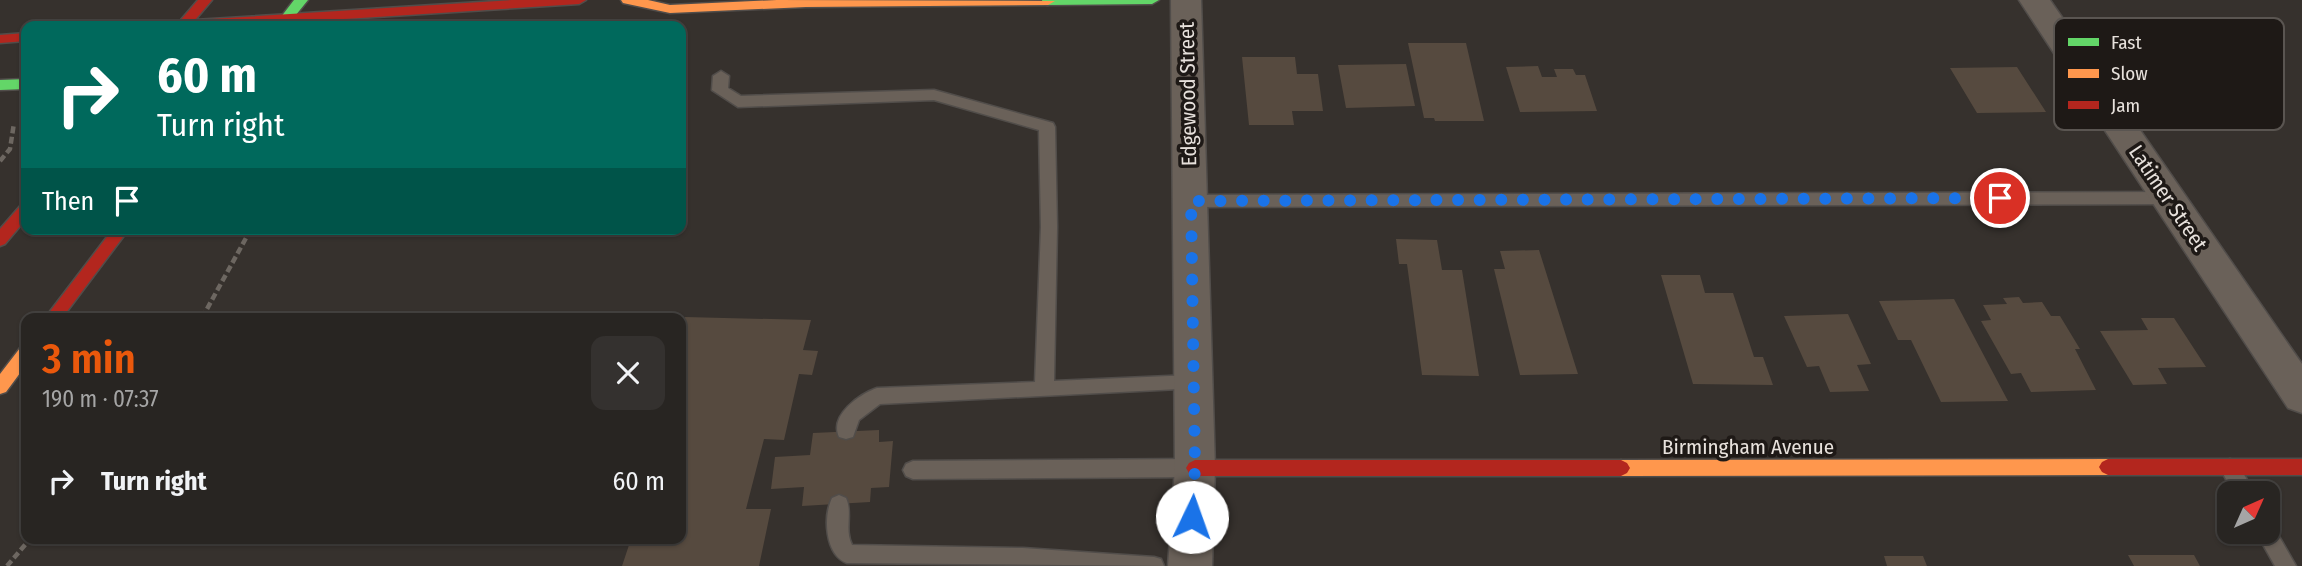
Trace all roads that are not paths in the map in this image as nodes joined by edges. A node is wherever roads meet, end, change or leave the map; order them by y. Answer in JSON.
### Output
{"nodes":[{"id":1,"x":205,"y":0,"type":"edge"},
{"id":2,"x":301,"y":0,"type":"edge"},
{"id":3,"x":579,"y":0,"type":"edge"},
{"id":4,"x":628,"y":0,"type":"edge"},
{"id":5,"x":1152,"y":0,"type":"edge"},
{"id":6,"x":1186,"y":0,"type":"edge"},
{"id":7,"x":2034,"y":0,"type":"edge"},
{"id":8,"x":662,"y":10,"type":"edge"},
{"id":9,"x":184,"y":21,"type":"edge"},
{"id":10,"x":284,"y":21,"type":"edge"},
{"id":11,"x":296,"y":21,"type":"edge"},
{"id":12,"x":2054,"y":30,"type":"edge"},
{"id":13,"x":21,"y":37,"type":"edge"},
{"id":14,"x":0,"y":39,"type":"edge"},
{"id":15,"x":721,"y":76,"type":"dead end"},
{"id":16,"x":21,"y":84,"type":"edge"},
{"id":17,"x":0,"y":85,"type":"edge"},
{"id":18,"x":2122,"y":130,"type":"edge"},
{"id":19,"x":2168,"y":198,"type":"junction"},
{"id":20,"x":1191,"y":201,"type":"junction"},
{"id":21,"x":21,"y":215,"type":"edge"},
{"id":22,"x":117,"y":235,"type":"edge"},
{"id":23,"x":0,"y":240,"type":"edge"},
{"id":24,"x":57,"y":313,"type":"edge"},
{"id":25,"x":21,"y":360,"type":"edge"},
{"id":26,"x":1192,"y":383,"type":"junction"},
{"id":27,"x":0,"y":387,"type":"edge"},
{"id":28,"x":1044,"y":389,"type":"junction"},
{"id":29,"x":2302,"y":396,"type":"edge"},
{"id":30,"x":846,"y":431,"type":"dead end"},
{"id":31,"x":2302,"y":467,"type":"edge"},
{"id":32,"x":1195,"y":468,"type":"junction"},
{"id":33,"x":2230,"y":468,"type":"junction"},
{"id":34,"x":913,"y":470,"type":"dead end"},
{"id":35,"x":2238,"y":481,"type":"edge"},
{"id":36,"x":839,"y":503,"type":"dead end"},
{"id":37,"x":2273,"y":544,"type":"edge"},
{"id":38,"x":1023,"y":562,"type":"edge"},
{"id":39,"x":1154,"y":566,"type":"edge"},
{"id":40,"x":1190,"y":566,"type":"edge"},
{"id":41,"x":2286,"y":566,"type":"edge"}],
"edges":[{"from":1,"to":9,"type":"street"},
{"from":2,"to":10,"type":"street"},
{"from":3,"to":11,"type":"street"},
{"from":4,"to":8,"type":"street"},
{"from":5,"to":8,"type":"street"},
{"from":6,"to":20,"type":"street","name":"Edgewood Street"},
{"from":7,"to":12,"type":"street","name":"Latimer Street"},
{"from":13,"to":14,"type":"street"},
{"from":15,"to":28,"type":"lane"},
{"from":16,"to":17,"type":"street"},
{"from":18,"to":19,"type":"street","name":"Latimer Street"},
{"from":19,"to":20,"type":"lane"},
{"from":19,"to":29,"type":"street","name":"Latimer Street"},
{"from":20,"to":26,"type":"street","name":"Edgewood Street"},
{"from":21,"to":23,"type":"street"},
{"from":22,"to":24,"type":"street"},
{"from":25,"to":27,"type":"street"},
{"from":26,"to":28,"type":"lane"},
{"from":26,"to":32,"type":"street","name":"Edgewood Street"},
{"from":28,"to":30,"type":"lane"},
{"from":31,"to":33,"type":"street","name":"Birmingham Avenue"},
{"from":32,"to":33,"type":"street","name":"Birmingham Avenue"},
{"from":32,"to":34,"type":"lane"},
{"from":32,"to":40,"type":"street","name":"Edgewood Street"},
{"from":33,"to":35,"type":"lane"},
{"from":36,"to":38,"type":"lane"},
{"from":37,"to":41,"type":"lane"},
{"from":38,"to":39,"type":"lane"}]}
